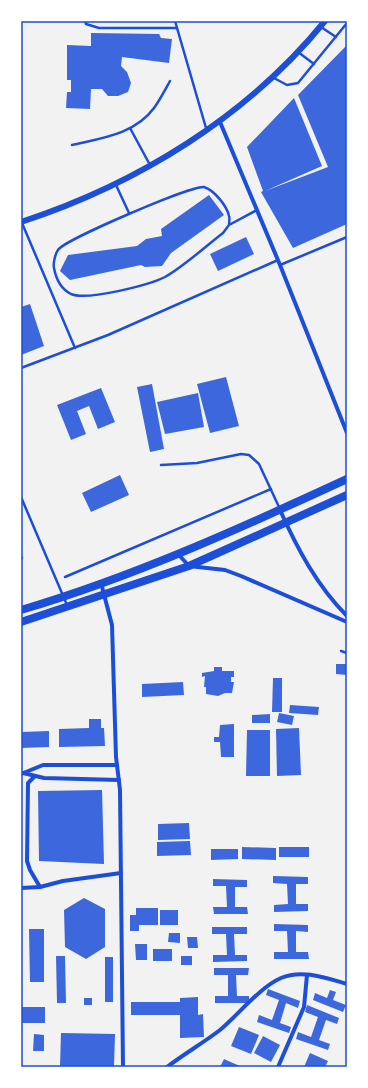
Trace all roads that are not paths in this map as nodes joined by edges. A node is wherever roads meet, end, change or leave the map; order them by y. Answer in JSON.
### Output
{"nodes":[{"id":1,"x":85,"y":21,"type":"edge"},
{"id":2,"x":175,"y":21,"type":"edge"},
{"id":3,"x":325,"y":21,"type":"edge"},
{"id":4,"x":347,"y":23,"type":"edge"},
{"id":5,"x":320,"y":26,"type":"junction"},
{"id":6,"x":177,"y":28,"type":"junction"},
{"id":7,"x":336,"y":37,"type":"junction"},
{"id":8,"x":298,"y":52,"type":"junction"},
{"id":9,"x":314,"y":64,"type":"junction"},
{"id":10,"x":272,"y":77,"type":"junction"},
{"id":11,"x":170,"y":81,"type":"dead end"},
{"id":12,"x":220,"y":122,"type":"junction"},
{"id":13,"x":130,"y":128,"type":"junction"},
{"id":14,"x":207,"y":130,"type":"junction"},
{"id":15,"x":72,"y":145,"type":"dead end"},
{"id":16,"x":150,"y":166,"type":"junction"},
{"id":17,"x":116,"y":184,"type":"junction"},
{"id":18,"x":258,"y":209,"type":"junction"},
{"id":19,"x":129,"y":213,"type":"junction"},
{"id":20,"x":21,"y":222,"type":"edge"},
{"id":21,"x":229,"y":225,"type":"junction"},
{"id":22,"x":347,"y":237,"type":"edge"},
{"id":23,"x":278,"y":260,"type":"junction"},
{"id":24,"x":280,"y":265,"type":"junction"},
{"id":25,"x":74,"y":348,"type":"junction"},
{"id":26,"x":21,"y":368,"type":"edge"},
{"id":27,"x":347,"y":433,"type":"edge"},
{"id":28,"x":161,"y":465,"type":"dead end"},
{"id":29,"x":347,"y":479,"type":"edge"},
{"id":30,"x":271,"y":489,"type":"junction"},
{"id":31,"x":347,"y":495,"type":"edge"},
{"id":32,"x":21,"y":497,"type":"edge"},
{"id":33,"x":280,"y":510,"type":"junction"},
{"id":34,"x":286,"y":523,"type":"junction"},
{"id":35,"x":177,"y":554,"type":"junction"},
{"id":36,"x":189,"y":566,"type":"junction"},
{"id":37,"x":65,"y":577,"type":"dead end"},
{"id":38,"x":100,"y":583,"type":"junction"},
{"id":39,"x":104,"y":595,"type":"junction"},
{"id":40,"x":64,"y":597,"type":"junction"},
{"id":41,"x":68,"y":607,"type":"junction"},
{"id":42,"x":21,"y":610,"type":"edge"},
{"id":43,"x":347,"y":616,"type":"edge"},
{"id":44,"x":21,"y":622,"type":"edge"},
{"id":45,"x":347,"y":622,"type":"edge"},
{"id":46,"x":341,"y":651,"type":"dead end"},
{"id":47,"x":347,"y":653,"type":"edge"},
{"id":48,"x":117,"y":765,"type":"junction"},
{"id":49,"x":22,"y":773,"type":"edge"},
{"id":50,"x":36,"y":776,"type":"junction"},
{"id":51,"x":119,"y":780,"type":"junction"},
{"id":52,"x":121,"y":873,"type":"junction"},
{"id":53,"x":40,"y":887,"type":"junction"},
{"id":54,"x":21,"y":888,"type":"edge"},
{"id":55,"x":307,"y":975,"type":"junction"},
{"id":56,"x":347,"y":984,"type":"edge"},
{"id":57,"x":123,"y":1067,"type":"edge"},
{"id":58,"x":167,"y":1067,"type":"edge"},
{"id":59,"x":278,"y":1067,"type":"edge"}],
"edges":[{"from":1,"to":6,"type":"lane"},
{"from":2,"to":6,"type":"lane"},
{"from":3,"to":5,"type":"street"},
{"from":4,"to":7,"type":"lane"},
{"from":5,"to":7,"type":"lane"},
{"from":5,"to":8,"type":"street"},
{"from":6,"to":14,"type":"lane"},
{"from":7,"to":9,"type":"lane"},
{"from":8,"to":9,"type":"lane"},
{"from":8,"to":10,"type":"street"},
{"from":9,"to":10,"type":"lane"},
{"from":10,"to":12,"type":"street"},
{"from":11,"to":13,"type":"lane"},
{"from":12,"to":14,"type":"street"},
{"from":12,"to":18,"type":"street"},
{"from":13,"to":15,"type":"lane"},
{"from":13,"to":16,"type":"lane"},
{"from":14,"to":16,"type":"street"},
{"from":16,"to":17,"type":"street"},
{"from":17,"to":19,"type":"lane"},
{"from":17,"to":20,"type":"street"},
{"from":18,"to":21,"type":"lane"},
{"from":18,"to":23,"type":"street"},
{"from":19,"to":21,"type":"lane"},
{"from":19,"to":21,"type":"lane"},
{"from":20,"to":25,"type":"lane"},
{"from":22,"to":24,"type":"lane"},
{"from":23,"to":24,"type":"street"},
{"from":23,"to":25,"type":"lane"},
{"from":24,"to":27,"type":"street"},
{"from":25,"to":26,"type":"lane"},
{"from":28,"to":30,"type":"lane"},
{"from":29,"to":33,"type":"highway"},
{"from":30,"to":33,"type":"lane"},
{"from":30,"to":37,"type":"lane"},
{"from":31,"to":34,"type":"highway"},
{"from":32,"to":40,"type":"lane"},
{"from":33,"to":34,"type":"street"},
{"from":33,"to":35,"type":"highway"},
{"from":34,"to":36,"type":"highway"},
{"from":34,"to":43,"type":"street"},
{"from":35,"to":36,"type":"street"},
{"from":35,"to":38,"type":"highway"},
{"from":36,"to":39,"type":"highway"},
{"from":36,"to":45,"type":"street"},
{"from":38,"to":39,"type":"street"},
{"from":38,"to":40,"type":"highway"},
{"from":39,"to":41,"type":"highway"},
{"from":39,"to":48,"type":"street"},
{"from":40,"to":41,"type":"lane"},
{"from":40,"to":42,"type":"highway"},
{"from":41,"to":44,"type":"highway"},
{"from":46,"to":47,"type":"lane"},
{"from":48,"to":49,"type":"street"},
{"from":48,"to":51,"type":"street"},
{"from":49,"to":50,"type":"street"},
{"from":50,"to":51,"type":"street"},
{"from":50,"to":53,"type":"street"},
{"from":51,"to":52,"type":"street"},
{"from":52,"to":53,"type":"street"},
{"from":52,"to":57,"type":"street"},
{"from":53,"to":54,"type":"street"},
{"from":55,"to":56,"type":"street"},
{"from":55,"to":58,"type":"street"},
{"from":55,"to":59,"type":"street"}]}
